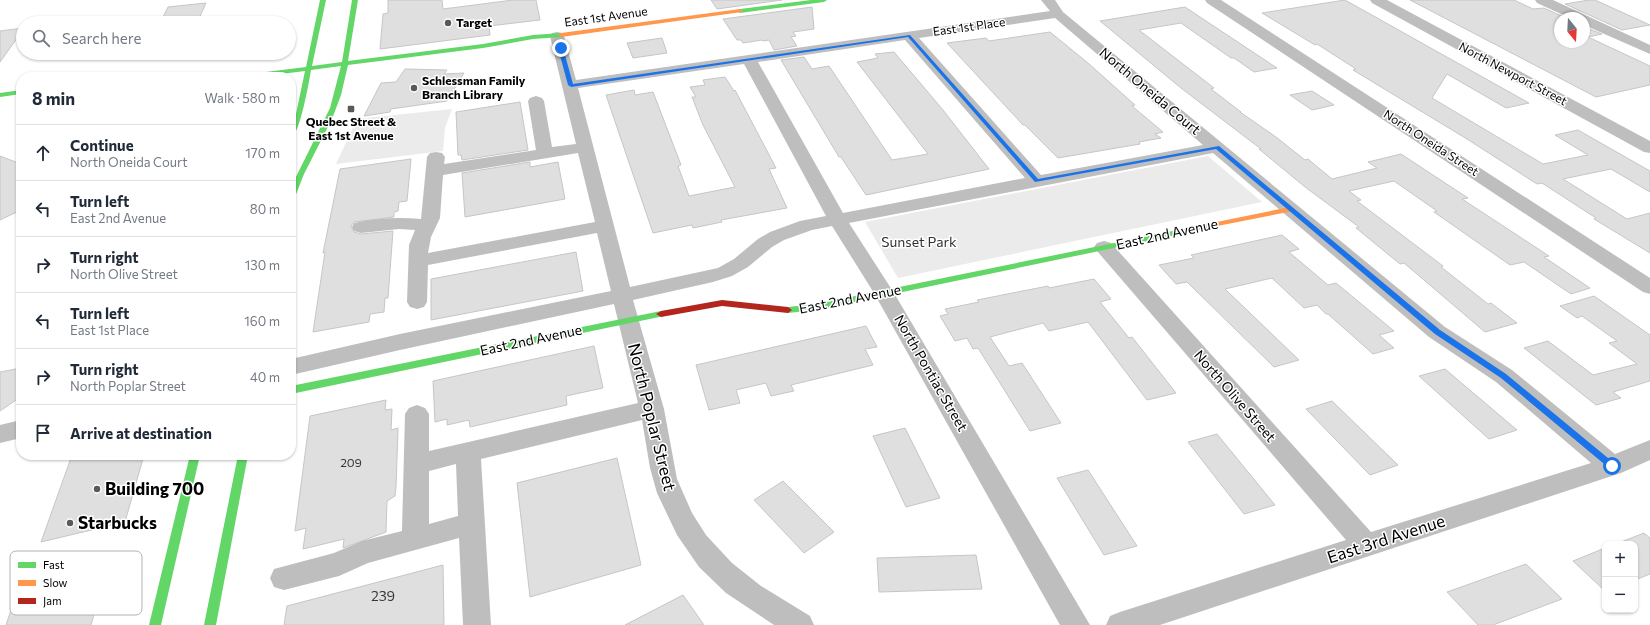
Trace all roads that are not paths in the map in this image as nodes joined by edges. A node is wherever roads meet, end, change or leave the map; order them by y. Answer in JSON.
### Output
{"nodes":[{"id":1,"x":323,"y":0,"type":"edge"},
{"id":2,"x":355,"y":0,"type":"edge"},
{"id":3,"x":824,"y":0,"type":"edge"},
{"id":4,"x":1212,"y":0,"type":"edge"},
{"id":5,"x":1377,"y":0,"type":"edge"},
{"id":6,"x":1542,"y":0,"type":"edge"},
{"id":7,"x":777,"y":3,"type":"edge"},
{"id":8,"x":1053,"y":7,"type":"edge"},
{"id":9,"x":1568,"y":12,"type":"edge"},
{"id":10,"x":1590,"y":23,"type":"edge"},
{"id":11,"x":557,"y":36,"type":"junction"},
{"id":12,"x":910,"y":36,"type":"junction"},
{"id":13,"x":1650,"y":50,"type":"edge"},
{"id":14,"x":749,"y":59,"type":"junction"},
{"id":15,"x":344,"y":64,"type":"junction"},
{"id":16,"x":309,"y":69,"type":"junction"},
{"id":17,"x":284,"y":72,"type":"edge"},
{"id":18,"x":571,"y":85,"type":"junction"},
{"id":19,"x":16,"y":93,"type":"edge"},
{"id":20,"x":0,"y":95,"type":"edge"},
{"id":21,"x":536,"y":101,"type":"dead end"},
{"id":22,"x":296,"y":122,"type":"edge"},
{"id":23,"x":586,"y":147,"type":"junction"},
{"id":24,"x":1217,"y":148,"type":"junction"},
{"id":25,"x":1650,"y":148,"type":"edge"},
{"id":26,"x":545,"y":154,"type":"junction"},
{"id":27,"x":1037,"y":181,"type":"junction"},
{"id":28,"x":296,"y":184,"type":"edge"},
{"id":29,"x":1290,"y":209,"type":"junction"},
{"id":30,"x":837,"y":218,"type":"junction"},
{"id":31,"x":427,"y":225,"type":"junction"},
{"id":32,"x":604,"y":226,"type":"junction"},
{"id":33,"x":361,"y":228,"type":"dead end"},
{"id":34,"x":1104,"y":247,"type":"junction"},
{"id":35,"x":418,"y":261,"type":"junction"},
{"id":36,"x":1650,"y":287,"type":"edge"},
{"id":37,"x":884,"y":293,"type":"junction"},
{"id":38,"x":621,"y":296,"type":"junction"},
{"id":39,"x":417,"y":302,"type":"dead end"},
{"id":40,"x":628,"y":320,"type":"junction"},
{"id":41,"x":296,"y":366,"type":"edge"},
{"id":42,"x":296,"y":390,"type":"edge"},
{"id":43,"x":652,"y":410,"type":"junction"},
{"id":44,"x":418,"y":414,"type":"dead end"},
{"id":45,"x":16,"y":430,"type":"edge"},
{"id":46,"x":0,"y":434,"type":"edge"},
{"id":47,"x":1650,"y":450,"type":"edge"},
{"id":48,"x":468,"y":452,"type":"junction"},
{"id":49,"x":194,"y":460,"type":"edge"},
{"id":50,"x":242,"y":460,"type":"edge"},
{"id":51,"x":417,"y":464,"type":"junction"},
{"id":52,"x":1612,"y":466,"type":"junction"},
{"id":53,"x":471,"y":524,"type":"junction"},
{"id":54,"x":415,"y":539,"type":"junction"},
{"id":55,"x":1367,"y":546,"type":"junction"},
{"id":56,"x":284,"y":578,"type":"dead end"},
{"id":57,"x":155,"y":625,"type":"edge"},
{"id":58,"x":210,"y":625,"type":"edge"},
{"id":59,"x":477,"y":625,"type":"edge"},
{"id":60,"x":800,"y":625,"type":"edge"},
{"id":61,"x":1076,"y":625,"type":"edge"},
{"id":62,"x":1120,"y":625,"type":"edge"}],
"edges":[{"from":1,"to":16,"type":"street"},
{"from":2,"to":15,"type":"street"},
{"from":3,"to":7,"type":"street","name":"East 1st Avenue"},
{"from":4,"to":36,"type":"street","name":"North Oneida Street"},
{"from":5,"to":25,"type":"street","name":"North Newport Street"},
{"from":6,"to":9,"type":"street"},
{"from":7,"to":11,"type":"street","name":"East 1st Avenue"},
{"from":8,"to":12,"type":"street","name":"East 1st Place"},
{"from":8,"to":24,"type":"street","name":"North Oneida Court"},
{"from":10,"to":13,"type":"street"},
{"from":11,"to":15,"type":"street","name":"East 1st Avenue"},
{"from":11,"to":18,"type":"street"},
{"from":12,"to":14,"type":"street","name":"East 1st Place"},
{"from":12,"to":27,"type":"street"},
{"from":14,"to":18,"type":"street","name":"East 1st Place"},
{"from":14,"to":30,"type":"street","name":"North Pontiac Street"},
{"from":15,"to":16,"type":"street","name":"East 1st Avenue"},
{"from":15,"to":28,"type":"street"},
{"from":16,"to":17,"type":"street","name":"East 1st Avenue"},
{"from":16,"to":22,"type":"street"},
{"from":18,"to":23,"type":"street"},
{"from":19,"to":20,"type":"street"},
{"from":21,"to":26,"type":"street"},
{"from":23,"to":26,"type":"street"},
{"from":23,"to":32,"type":"street"},
{"from":24,"to":27,"type":"street","name":"East 2nd Avenue"},
{"from":24,"to":29,"type":"street","name":"North Oneida Court"},
{"from":26,"to":31,"type":"street"},
{"from":27,"to":30,"type":"street","name":"East 2nd Avenue"},
{"from":29,"to":34,"type":"street","name":"East 2nd Avenue"},
{"from":29,"to":52,"type":"street","name":"North Oneida Court"},
{"from":30,"to":37,"type":"street","name":"North Pontiac Street"},
{"from":30,"to":38,"type":"street","name":"East 2nd Avenue"},
{"from":31,"to":33,"type":"street"},
{"from":31,"to":35,"type":"street"},
{"from":32,"to":35,"type":"street"},
{"from":32,"to":38,"type":"street"},
{"from":34,"to":37,"type":"street","name":"East 2nd Avenue"},
{"from":34,"to":55,"type":"street","name":"North Olive Street"},
{"from":35,"to":39,"type":"street"},
{"from":37,"to":40,"type":"street","name":"East 2nd Avenue"},
{"from":37,"to":61,"type":"street","name":"North Pontiac Street"},
{"from":38,"to":40,"type":"street","name":"North Poplar Street"},
{"from":38,"to":41,"type":"street","name":"East 2nd Avenue"},
{"from":40,"to":42,"type":"street","name":"East 2nd Avenue"},
{"from":40,"to":43,"type":"street","name":"North Poplar Street"},
{"from":43,"to":48,"type":"street"},
{"from":43,"to":60,"type":"street","name":"North Poplar Street"},
{"from":44,"to":51,"type":"street"},
{"from":45,"to":46,"type":"street"},
{"from":47,"to":52,"type":"street","name":"East 3rd Avenue"},
{"from":48,"to":51,"type":"street"},
{"from":48,"to":53,"type":"street"},
{"from":49,"to":57,"type":"street"},
{"from":50,"to":58,"type":"street"},
{"from":51,"to":54,"type":"street"},
{"from":52,"to":55,"type":"street","name":"East 3rd Avenue"},
{"from":53,"to":54,"type":"street"},
{"from":53,"to":59,"type":"street"},
{"from":54,"to":56,"type":"street"},
{"from":55,"to":62,"type":"street","name":"East 3rd Avenue"}]}
